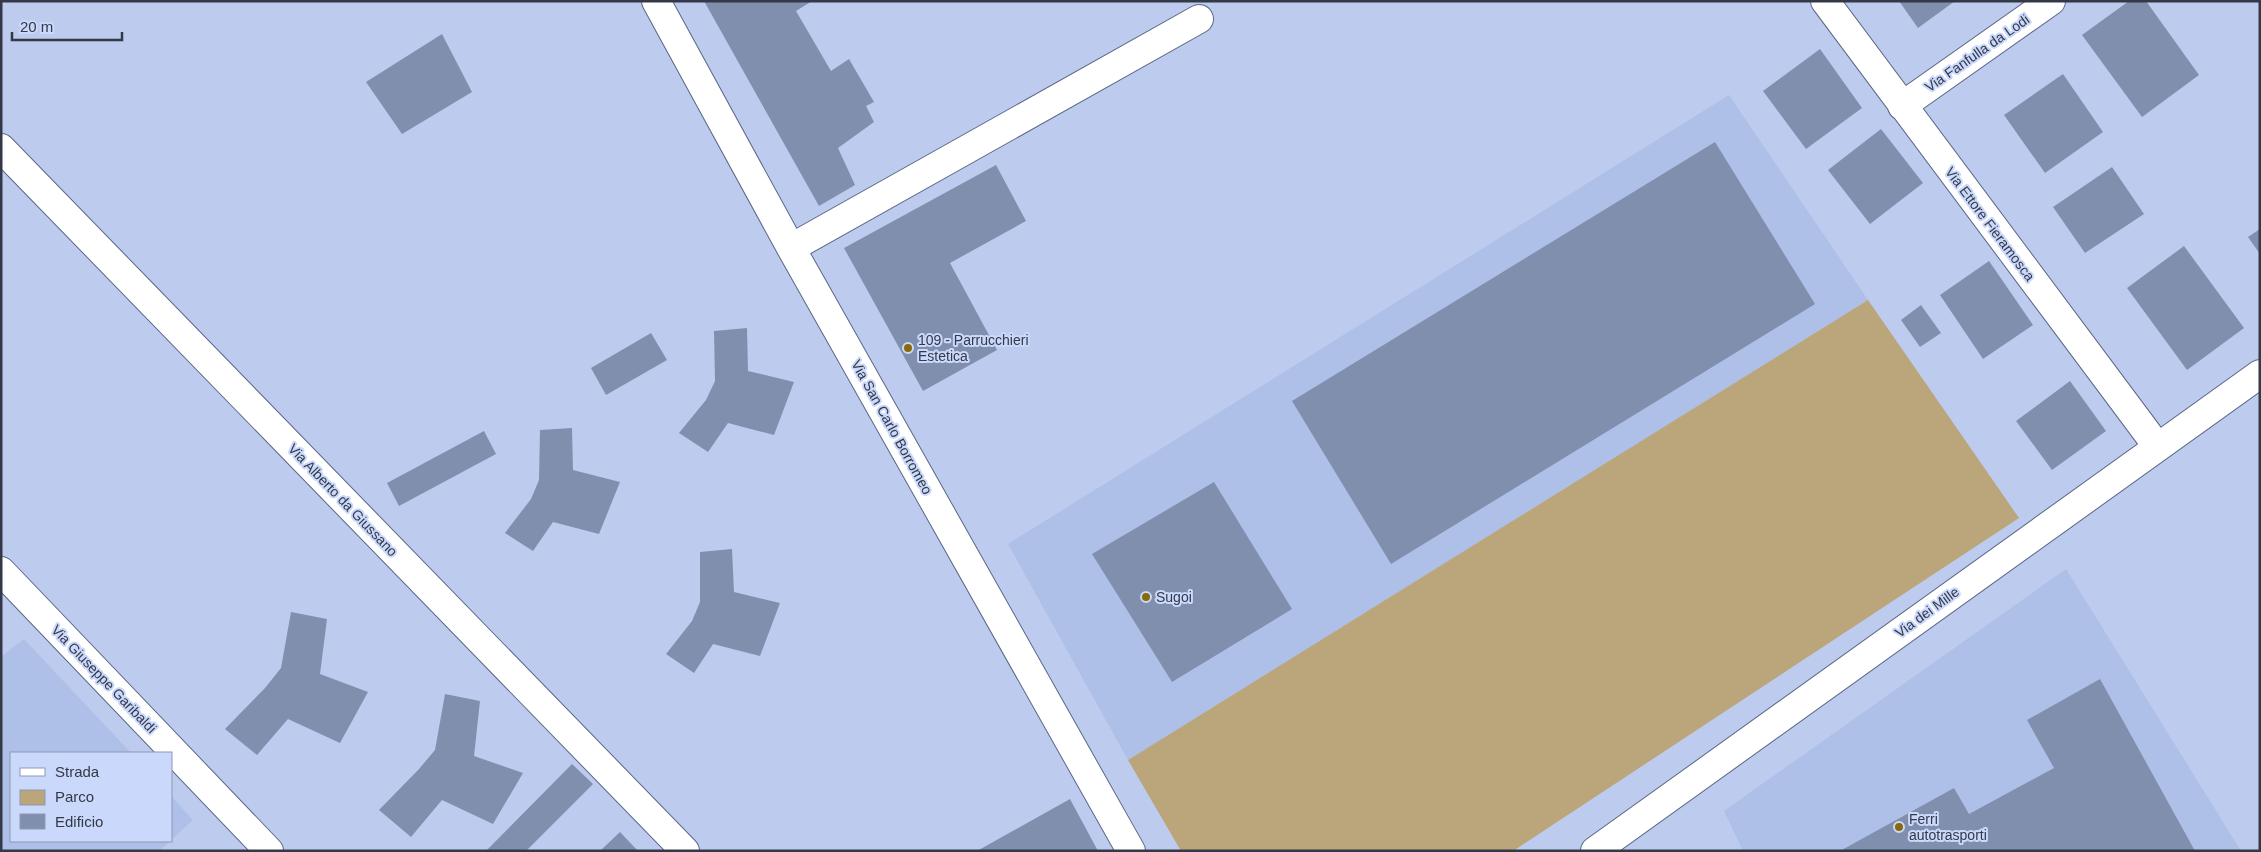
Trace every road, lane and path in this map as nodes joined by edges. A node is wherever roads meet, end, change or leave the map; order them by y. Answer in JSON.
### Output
{"nodes":[{"id":1,"x":656,"y":1,"type":"edge"},
{"id":2,"x":1825,"y":1,"type":"edge"},
{"id":3,"x":2051,"y":1,"type":"edge"},
{"id":4,"x":1199,"y":19,"type":"dead end"},
{"id":5,"x":1902,"y":106,"type":"junction"},
{"id":6,"x":1,"y":148,"type":"edge"},
{"id":7,"x":791,"y":248,"type":"junction"},
{"id":8,"x":2260,"y":374,"type":"edge"},
{"id":9,"x":2157,"y":446,"type":"junction"},
{"id":10,"x":1,"y":571,"type":"edge"},
{"id":11,"x":269,"y":851,"type":"edge"},
{"id":12,"x":685,"y":851,"type":"edge"},
{"id":13,"x":1130,"y":851,"type":"edge"},
{"id":14,"x":1595,"y":851,"type":"edge"}],
"edges":[{"from":1,"to":7,"type":"street","name":"Via San Carlo Borromeo"},
{"from":2,"to":5,"type":"street","name":"Via Ettore Fieramosca"},
{"from":3,"to":5,"type":"street","name":"Via Fanfulla da Lodi"},
{"from":4,"to":7,"type":"street"},
{"from":5,"to":9,"type":"street","name":"Via Ettore Fieramosca"},
{"from":6,"to":12,"type":"street","name":"Via Alberto da Giussano"},
{"from":7,"to":13,"type":"street","name":"Via San Carlo Borromeo"},
{"from":8,"to":9,"type":"street","name":"Via dei Mille"},
{"from":9,"to":14,"type":"street","name":"Via dei Mille"},
{"from":10,"to":11,"type":"street","name":"Via Giuseppe Garibaldi"}]}
